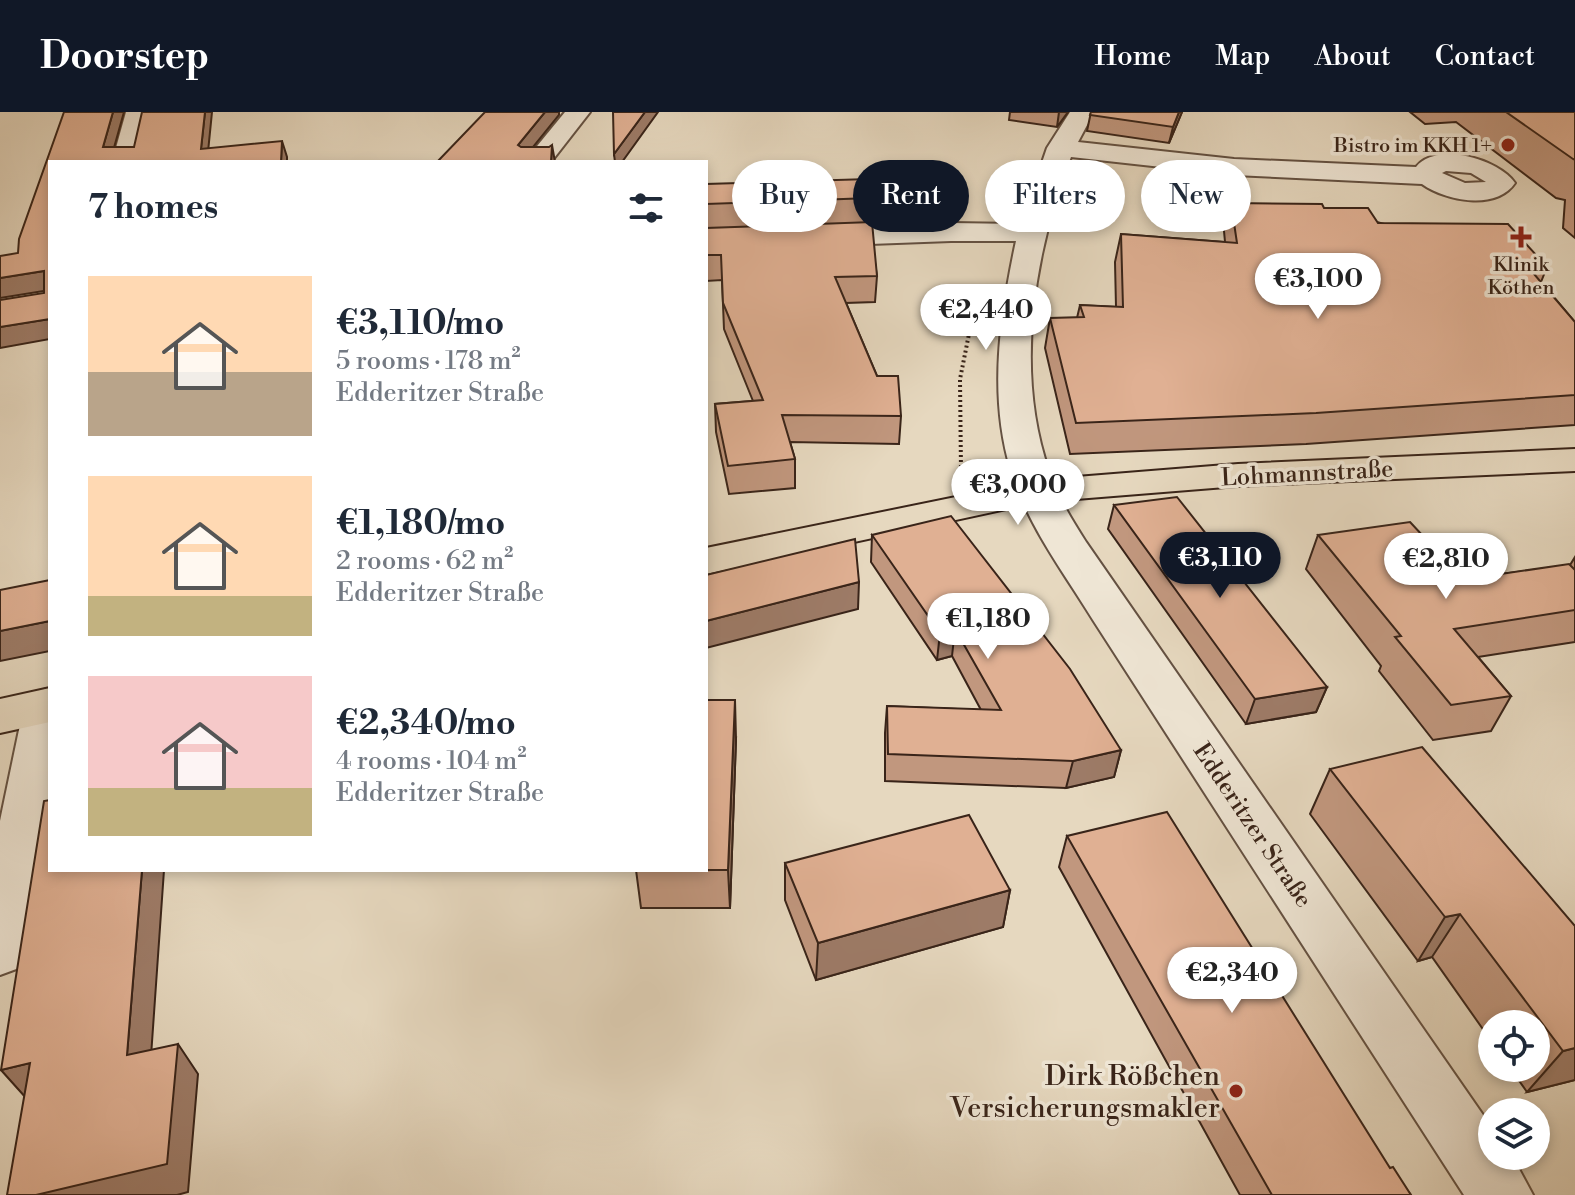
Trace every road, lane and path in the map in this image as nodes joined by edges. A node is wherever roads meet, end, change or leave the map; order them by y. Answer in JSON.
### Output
{"nodes":[{"id":1,"x":138,"y":112,"type":"edge"},
{"id":2,"x":578,"y":112,"type":"edge"},
{"id":3,"x":1082,"y":112,"type":"edge"},
{"id":4,"x":1060,"y":148,"type":"junction"},
{"id":5,"x":126,"y":160,"type":"edge"},
{"id":6,"x":539,"y":160,"type":"edge"},
{"id":7,"x":1429,"y":176,"type":"dead end"},
{"id":8,"x":1033,"y":233,"type":"junction"},
{"id":9,"x":708,"y":241,"type":"edge"},
{"id":10,"x":1575,"y":460,"type":"edge"},
{"id":11,"x":1039,"y":491,"type":"junction"},
{"id":12,"x":708,"y":561,"type":"edge"},
{"id":13,"x":48,"y":706,"type":"edge"},
{"id":14,"x":48,"y":711,"type":"edge"},
{"id":15,"x":0,"y":716,"type":"edge"},
{"id":16,"x":0,"y":951,"type":"edge"},
{"id":17,"x":1501,"y":1195,"type":"edge"}],
"edges":[{"from":1,"to":5,"type":"street"},
{"from":2,"to":6,"type":"street"},
{"from":3,"to":4,"type":"street","name":"Edderitzer Straße"},
{"from":4,"to":7,"type":"street"},
{"from":4,"to":8,"type":"street","name":"Edderitzer Straße"},
{"from":8,"to":9,"type":"street"},
{"from":8,"to":11,"type":"street","name":"Edderitzer Straße"},
{"from":10,"to":11,"type":"main road","name":"Lohmannstraße"},
{"from":11,"to":12,"type":"main road","name":"Lohmannstraße"},
{"from":11,"to":17,"type":"street","name":"Edderitzer Straße"},
{"from":13,"to":15,"type":"main road"},
{"from":14,"to":16,"type":"street"}]}
